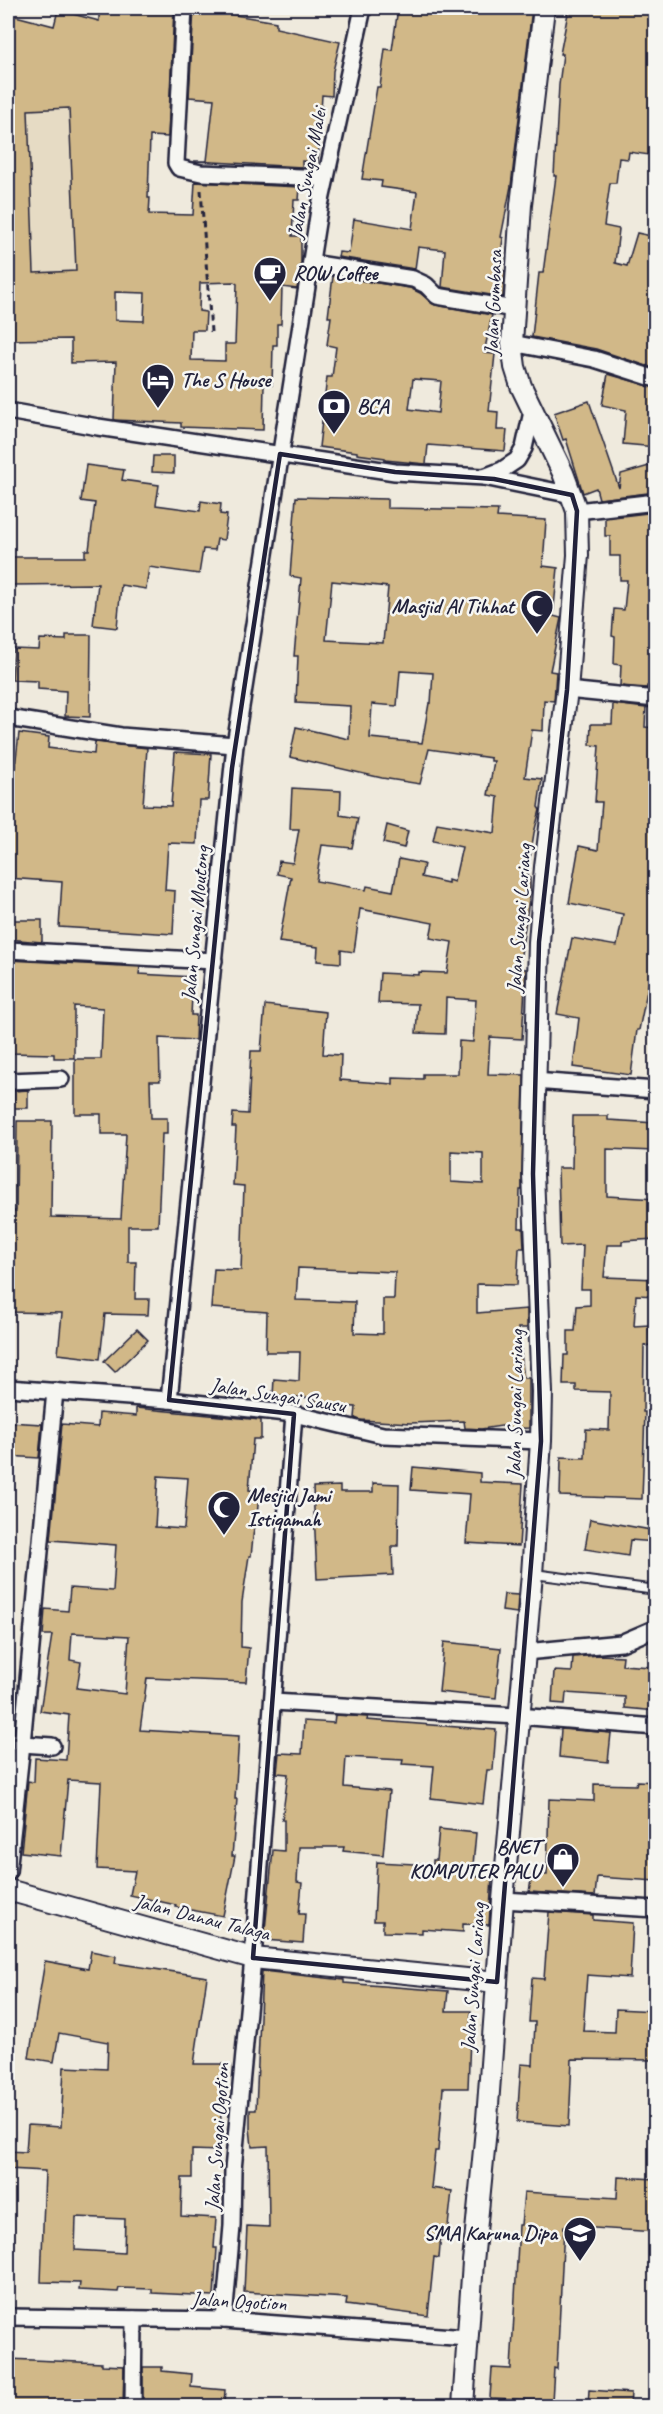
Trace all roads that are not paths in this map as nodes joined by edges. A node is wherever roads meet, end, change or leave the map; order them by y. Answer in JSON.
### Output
{"nodes":[{"id":1,"x":184,"y":8,"type":"edge"},
{"id":2,"x":362,"y":8,"type":"edge"},
{"id":3,"x":544,"y":8,"type":"edge"},
{"id":4,"x":326,"y":178,"type":"junction"},
{"id":5,"x":311,"y":263,"type":"junction"},
{"id":6,"x":514,"y":309,"type":"junction"},
{"id":7,"x":513,"y":343,"type":"junction"},
{"id":8,"x":656,"y":379,"type":"edge"},
{"id":9,"x":8,"y":411,"type":"edge"},
{"id":10,"x":532,"y":412,"type":"junction"},
{"id":11,"x":280,"y":454,"type":"junction"},
{"id":12,"x":484,"y":477,"type":"junction"},
{"id":13,"x":656,"y":502,"type":"edge"},
{"id":14,"x":574,"y":503,"type":"junction"},
{"id":15,"x":567,"y":690,"type":"junction"},
{"id":16,"x":656,"y":699,"type":"edge"},
{"id":17,"x":8,"y":718,"type":"edge"},
{"id":18,"x":235,"y":745,"type":"junction"},
{"id":19,"x":8,"y":951,"type":"edge"},
{"id":20,"x":214,"y":961,"type":"junction"},
{"id":21,"x":61,"y":1078,"type":"dead end"},
{"id":22,"x":8,"y":1080,"type":"edge"},
{"id":23,"x":534,"y":1081,"type":"junction"},
{"id":24,"x":656,"y":1089,"type":"edge"},
{"id":25,"x":8,"y":1388,"type":"edge"},
{"id":26,"x":55,"y":1391,"type":"junction"},
{"id":27,"x":169,"y":1400,"type":"junction"},
{"id":28,"x":294,"y":1414,"type":"junction"},
{"id":29,"x":541,"y":1441,"type":"junction"},
{"id":30,"x":532,"y":1574,"type":"junction"},
{"id":31,"x":656,"y":1590,"type":"edge"},
{"id":32,"x":656,"y":1628,"type":"edge"},
{"id":33,"x":525,"y":1652,"type":"junction"},
{"id":34,"x":273,"y":1702,"type":"junction"},
{"id":35,"x":518,"y":1716,"type":"junction"},
{"id":36,"x":656,"y":1727,"type":"edge"},
{"id":37,"x":22,"y":1744,"type":"junction"},
{"id":38,"x":52,"y":1746,"type":"dead end"},
{"id":39,"x":8,"y":1872,"type":"edge"},
{"id":40,"x":8,"y":1890,"type":"edge"},
{"id":41,"x":503,"y":1900,"type":"junction"},
{"id":42,"x":656,"y":1909,"type":"edge"},
{"id":43,"x":253,"y":1958,"type":"junction"},
{"id":44,"x":497,"y":1982,"type":"junction"},
{"id":45,"x":8,"y":2317,"type":"edge"},
{"id":46,"x":134,"y":2319,"type":"junction"},
{"id":47,"x":224,"y":2320,"type":"junction"},
{"id":48,"x":468,"y":2338,"type":"junction"},
{"id":49,"x":133,"y":2406,"type":"edge"},
{"id":50,"x":463,"y":2406,"type":"edge"}],
"edges":[{"from":1,"to":4,"type":"street"},
{"from":2,"to":4,"type":"street","name":"Jalan Sungai Malei"},
{"from":3,"to":6,"type":"street","name":"Jalan Gumbasa"},
{"from":4,"to":5,"type":"street","name":"Jalan Sungai Malei"},
{"from":5,"to":6,"type":"street"},
{"from":5,"to":11,"type":"street","name":"Jalan Sungai Malei"},
{"from":6,"to":7,"type":"street","name":"Jalan Gumbasa"},
{"from":7,"to":8,"type":"street"},
{"from":7,"to":10,"type":"street","name":"Jalan Gumbasa"},
{"from":9,"to":11,"type":"street"},
{"from":10,"to":12,"type":"street"},
{"from":10,"to":14,"type":"street","name":"Jalan Sungai Lariang"},
{"from":11,"to":12,"type":"street"},
{"from":11,"to":18,"type":"street","name":"Jalan Sungai Moutong"},
{"from":12,"to":14,"type":"street"},
{"from":13,"to":14,"type":"street"},
{"from":14,"to":15,"type":"street","name":"Jalan Sungai Lariang"},
{"from":15,"to":16,"type":"street"},
{"from":15,"to":23,"type":"street","name":"Jalan Sungai Lariang"},
{"from":17,"to":18,"type":"street"},
{"from":18,"to":20,"type":"street","name":"Jalan Sungai Moutong"},
{"from":19,"to":20,"type":"street"},
{"from":20,"to":27,"type":"street","name":"Jalan Sungai Moutong"},
{"from":21,"to":22,"type":"street"},
{"from":23,"to":24,"type":"street"},
{"from":23,"to":29,"type":"street","name":"Jalan Sungai Lariang"},
{"from":25,"to":26,"type":"street","name":"Jalan Sungai Sausu"},
{"from":26,"to":27,"type":"street","name":"Jalan Sungai Sausu"},
{"from":26,"to":37,"type":"street"},
{"from":27,"to":28,"type":"street","name":"Jalan Sungai Sausu"},
{"from":28,"to":29,"type":"street","name":"Jalan Sungai Sausu"},
{"from":28,"to":34,"type":"street","name":"Jalan Sungai Ogotion"},
{"from":29,"to":30,"type":"street","name":"Jalan Sungai Lariang"},
{"from":30,"to":31,"type":"lane"},
{"from":30,"to":33,"type":"street","name":"Jalan Sungai Lariang"},
{"from":32,"to":33,"type":"street"},
{"from":33,"to":35,"type":"street","name":"Jalan Sungai Lariang"},
{"from":34,"to":35,"type":"street"},
{"from":34,"to":43,"type":"street","name":"Jalan Sungai Ogotion"},
{"from":35,"to":36,"type":"street"},
{"from":35,"to":41,"type":"street","name":"Jalan Sungai Lariang"},
{"from":37,"to":38,"type":"street"},
{"from":37,"to":39,"type":"street"},
{"from":40,"to":43,"type":"street","name":"Jalan Danau Talaga"},
{"from":41,"to":42,"type":"street"},
{"from":41,"to":44,"type":"street","name":"Jalan Sungai Lariang"},
{"from":43,"to":44,"type":"street","name":"Jalan Danau Talaga"},
{"from":43,"to":47,"type":"street","name":"Jalan Sungai Ogotion"},
{"from":44,"to":48,"type":"street","name":"Jalan Sungai Lariang"},
{"from":45,"to":46,"type":"street","name":"Jalan Ogotion"},
{"from":46,"to":47,"type":"street","name":"Jalan Ogotion"},
{"from":46,"to":49,"type":"street"},
{"from":47,"to":48,"type":"street","name":"Jalan Ogotion"},
{"from":48,"to":50,"type":"street","name":"Jalan Sungai Lariang"}]}
